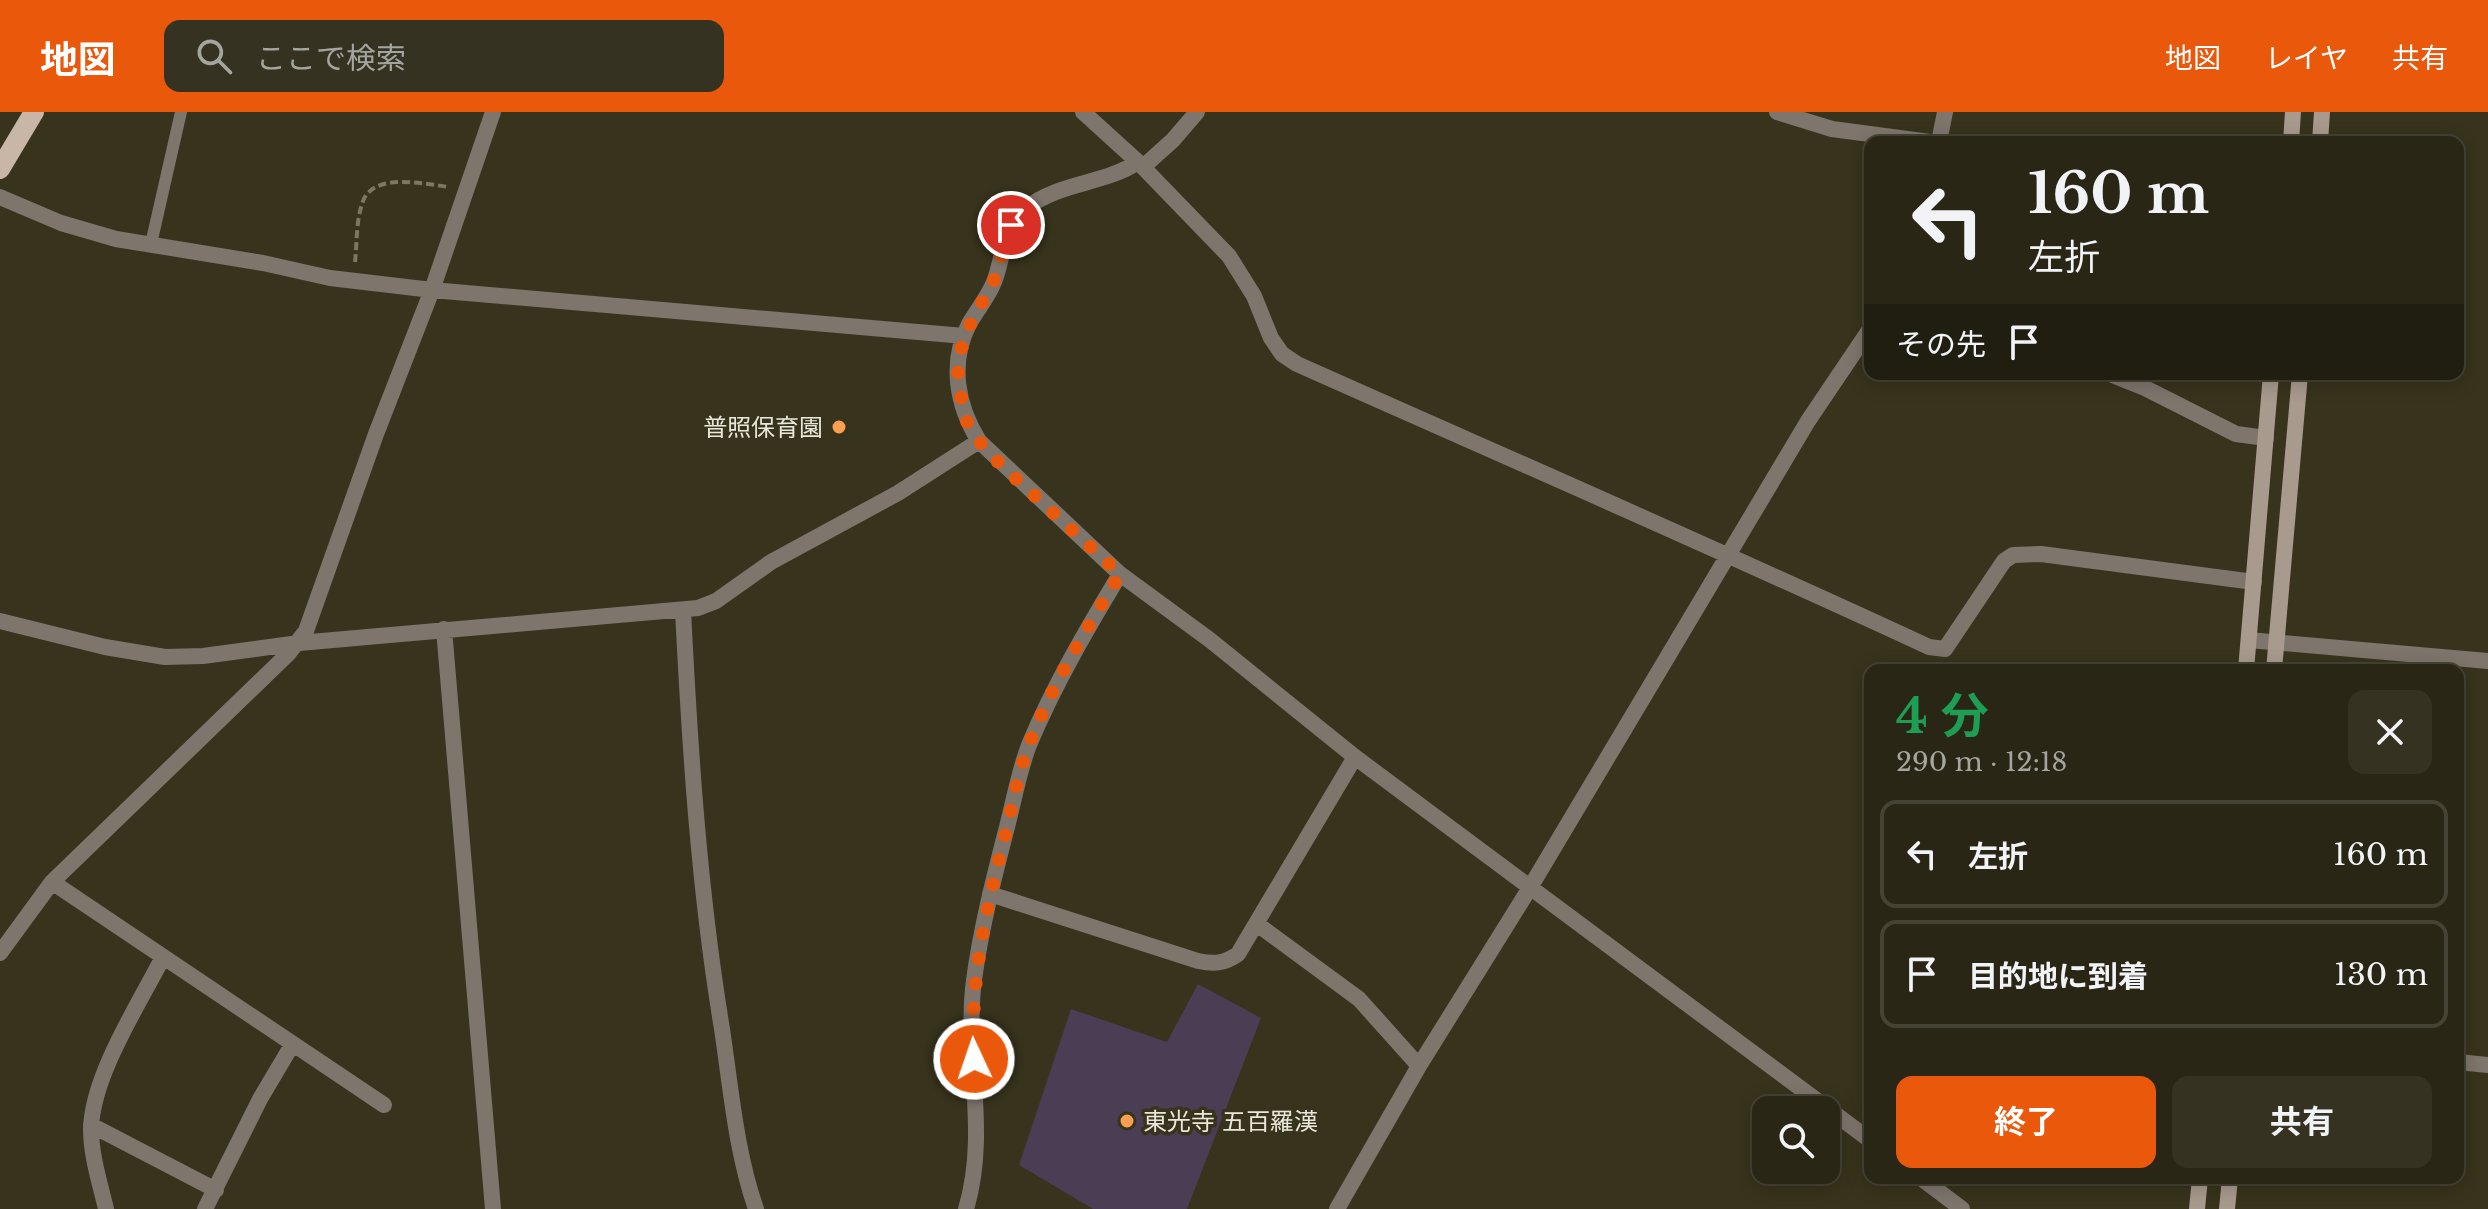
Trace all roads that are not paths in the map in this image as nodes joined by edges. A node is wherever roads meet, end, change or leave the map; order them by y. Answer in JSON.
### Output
{"nodes":[{"id":1,"x":34,"y":112,"type":"edge"},
{"id":2,"x":181,"y":112,"type":"edge"},
{"id":3,"x":493,"y":112,"type":"edge"},
{"id":4,"x":1083,"y":112,"type":"edge"},
{"id":5,"x":1197,"y":112,"type":"edge"},
{"id":6,"x":1777,"y":112,"type":"edge"},
{"id":7,"x":1945,"y":112,"type":"edge"},
{"id":8,"x":2293,"y":112,"type":"edge"},
{"id":9,"x":2322,"y":112,"type":"edge"},
{"id":10,"x":1885,"y":136,"type":"edge"},
{"id":11,"x":1940,"y":136,"type":"edge"},
{"id":12,"x":2291,"y":136,"type":"edge"},
{"id":13,"x":2320,"y":136,"type":"edge"},
{"id":14,"x":1141,"y":165,"type":"junction"},
{"id":15,"x":0,"y":169,"type":"edge"},
{"id":16,"x":0,"y":197,"type":"edge"},
{"id":17,"x":151,"y":244,"type":"junction"},
{"id":18,"x":432,"y":290,"type":"junction"},
{"id":19,"x":964,"y":336,"type":"junction"},
{"id":20,"x":1864,"y":338,"type":"edge"},
{"id":21,"x":2125,"y":380,"type":"edge"},
{"id":22,"x":2271,"y":380,"type":"edge"},
{"id":23,"x":2299,"y":380,"type":"edge"},
{"id":24,"x":2266,"y":438,"type":"junction"},
{"id":25,"x":979,"y":441,"type":"junction"},
{"id":26,"x":1729,"y":554,"type":"junction"},
{"id":27,"x":1120,"y":574,"type":"junction"},
{"id":28,"x":2254,"y":582,"type":"junction"},
{"id":29,"x":683,"y":610,"type":"junction"},
{"id":30,"x":0,"y":621,"type":"edge"},
{"id":31,"x":444,"y":629,"type":"junction"},
{"id":32,"x":2249,"y":640,"type":"junction"},
{"id":33,"x":299,"y":643,"type":"junction"},
{"id":34,"x":2276,"y":643,"type":"junction"},
{"id":35,"x":2488,"y":661,"type":"edge"},
{"id":36,"x":2247,"y":664,"type":"edge"},
{"id":37,"x":2274,"y":664,"type":"edge"},
{"id":38,"x":1355,"y":757,"type":"junction"},
{"id":39,"x":52,"y":882,"type":"junction"},
{"id":40,"x":1531,"y":886,"type":"junction"},
{"id":41,"x":990,"y":894,"type":"junction"},
{"id":42,"x":1257,"y":924,"type":"junction"},
{"id":43,"x":2,"y":945,"type":"edge"},
{"id":44,"x":163,"y":957,"type":"junction"},
{"id":45,"x":292,"y":1045,"type":"junction"},
{"id":46,"x":2464,"y":1063,"type":"edge"},
{"id":47,"x":2488,"y":1065,"type":"edge"},
{"id":48,"x":1419,"y":1066,"type":"junction"},
{"id":49,"x":384,"y":1105,"type":"dead end"},
{"id":50,"x":91,"y":1125,"type":"junction"},
{"id":51,"x":1864,"y":1136,"type":"edge"},
{"id":52,"x":1929,"y":1184,"type":"edge"},
{"id":53,"x":2199,"y":1184,"type":"edge"},
{"id":54,"x":2229,"y":1184,"type":"edge"},
{"id":55,"x":216,"y":1190,"type":"junction"},
{"id":56,"x":106,"y":1209,"type":"edge"},
{"id":57,"x":205,"y":1209,"type":"edge"},
{"id":58,"x":493,"y":1209,"type":"edge"},
{"id":59,"x":756,"y":1209,"type":"edge"},
{"id":60,"x":966,"y":1209,"type":"edge"},
{"id":61,"x":1337,"y":1209,"type":"edge"},
{"id":62,"x":1962,"y":1209,"type":"edge"},
{"id":63,"x":2197,"y":1209,"type":"edge"},
{"id":64,"x":2227,"y":1209,"type":"edge"}],
"edges":[{"from":1,"to":15,"type":"main road"},
{"from":2,"to":17,"type":"lane"},
{"from":3,"to":18,"type":"street"},
{"from":4,"to":14,"type":"street"},
{"from":5,"to":14,"type":"street"},
{"from":6,"to":10,"type":"street"},
{"from":7,"to":11,"type":"street"},
{"from":8,"to":12,"type":"street"},
{"from":9,"to":13,"type":"street"},
{"from":14,"to":19,"type":"street"},
{"from":14,"to":26,"type":"street"},
{"from":16,"to":17,"type":"street"},
{"from":17,"to":18,"type":"street"},
{"from":18,"to":19,"type":"street"},
{"from":18,"to":33,"type":"street"},
{"from":19,"to":25,"type":"street"},
{"from":20,"to":26,"type":"street"},
{"from":21,"to":24,"type":"street"},
{"from":22,"to":24,"type":"street"},
{"from":23,"to":34,"type":"street"},
{"from":24,"to":28,"type":"street"},
{"from":25,"to":27,"type":"street"},
{"from":25,"to":29,"type":"street"},
{"from":26,"to":28,"type":"street"},
{"from":26,"to":40,"type":"street"},
{"from":27,"to":38,"type":"street"},
{"from":27,"to":41,"type":"street"},
{"from":28,"to":32,"type":"street"},
{"from":29,"to":31,"type":"street"},
{"from":29,"to":59,"type":"street"},
{"from":30,"to":33,"type":"street"},
{"from":31,"to":33,"type":"street"},
{"from":31,"to":58,"type":"street"},
{"from":32,"to":34,"type":"street"},
{"from":32,"to":36,"type":"street"},
{"from":33,"to":39,"type":"street"},
{"from":34,"to":35,"type":"street"},
{"from":34,"to":37,"type":"street"},
{"from":38,"to":40,"type":"street"},
{"from":38,"to":42,"type":"street"},
{"from":39,"to":43,"type":"street"},
{"from":39,"to":44,"type":"street"},
{"from":40,"to":48,"type":"street"},
{"from":40,"to":51,"type":"street"},
{"from":41,"to":42,"type":"street"},
{"from":41,"to":60,"type":"street"},
{"from":42,"to":48,"type":"street"},
{"from":44,"to":45,"type":"street"},
{"from":44,"to":50,"type":"street"},
{"from":45,"to":49,"type":"street"},
{"from":45,"to":55,"type":"street"},
{"from":46,"to":47,"type":"street"},
{"from":48,"to":61,"type":"street"},
{"from":50,"to":55,"type":"street"},
{"from":50,"to":56,"type":"street"},
{"from":52,"to":62,"type":"street"},
{"from":53,"to":63,"type":"street"},
{"from":54,"to":64,"type":"street"},
{"from":55,"to":57,"type":"street"}]}
